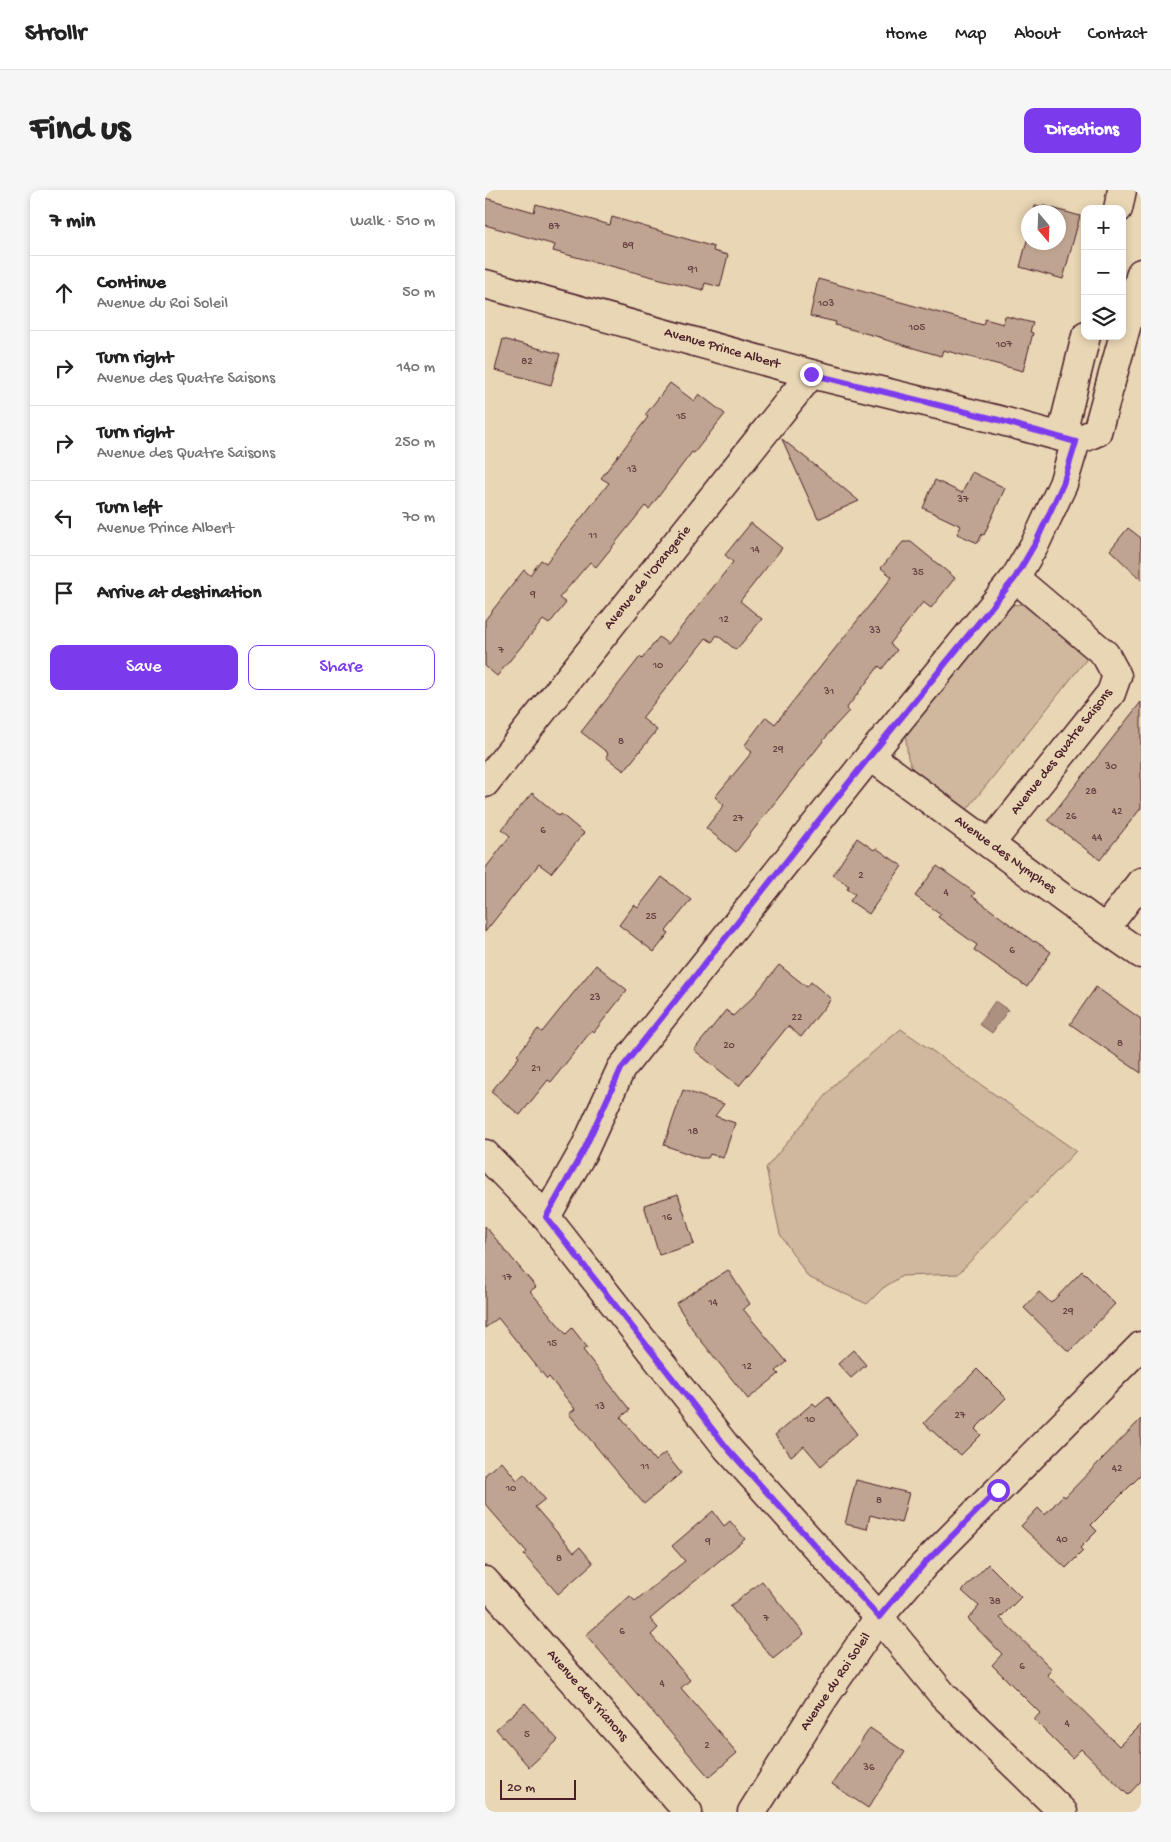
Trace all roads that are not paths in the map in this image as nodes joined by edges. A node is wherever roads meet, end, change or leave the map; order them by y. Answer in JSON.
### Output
{"nodes":[{"id":1,"x":1123,"y":190,"type":"edge"},
{"id":2,"x":1119,"y":205,"type":"edge"},
{"id":3,"x":1141,"y":273,"type":"edge"},
{"id":4,"x":485,"y":284,"type":"edge"},
{"id":5,"x":1085,"y":340,"type":"edge"},
{"id":6,"x":811,"y":374,"type":"junction"},
{"id":7,"x":1076,"y":442,"type":"junction"},
{"id":8,"x":1015,"y":578,"type":"junction"},
{"id":9,"x":870,"y":756,"type":"junction"},
{"id":10,"x":485,"y":783,"type":"edge"},
{"id":11,"x":990,"y":844,"type":"junction"},
{"id":12,"x":1141,"y":882,"type":"edge"},
{"id":13,"x":1105,"y":929,"type":"junction"},
{"id":14,"x":1141,"y":954,"type":"edge"},
{"id":15,"x":485,"y":1154,"type":"edge"},
{"id":16,"x":546,"y":1217,"type":"junction"},
{"id":17,"x":1141,"y":1346,"type":"edge"},
{"id":18,"x":485,"y":1581,"type":"edge"},
{"id":19,"x":879,"y":1617,"type":"junction"},
{"id":20,"x":688,"y":1812,"type":"edge"},
{"id":21,"x":752,"y":1812,"type":"edge"},
{"id":22,"x":1063,"y":1812,"type":"edge"}],
"edges":[{"from":1,"to":2,"type":"street"},
{"from":3,"to":7,"type":"street"},
{"from":4,"to":6,"type":"street","name":"Avenue Prince Albert"},
{"from":5,"to":7,"type":"street"},
{"from":6,"to":7,"type":"street","name":"Avenue Prince Albert"},
{"from":6,"to":10,"type":"street","name":"Avenue de l'Orangerie"},
{"from":7,"to":8,"type":"street"},
{"from":8,"to":9,"type":"street"},
{"from":8,"to":11,"type":"street","name":"Avenue des Quatre Saisons"},
{"from":9,"to":11,"type":"street","name":"Avenue des Nymphes"},
{"from":9,"to":16,"type":"street"},
{"from":11,"to":13,"type":"street","name":"Avenue des Nymphes"},
{"from":12,"to":13,"type":"street"},
{"from":13,"to":14,"type":"street","name":"Avenue des Nymphes"},
{"from":15,"to":16,"type":"street"},
{"from":16,"to":19,"type":"street"},
{"from":17,"to":19,"type":"street","name":"Avenue du Roi Soleil"},
{"from":18,"to":20,"type":"street","name":"Avenue des Trianons"},
{"from":19,"to":21,"type":"street","name":"Avenue du Roi Soleil"},
{"from":19,"to":22,"type":"street"}]}
